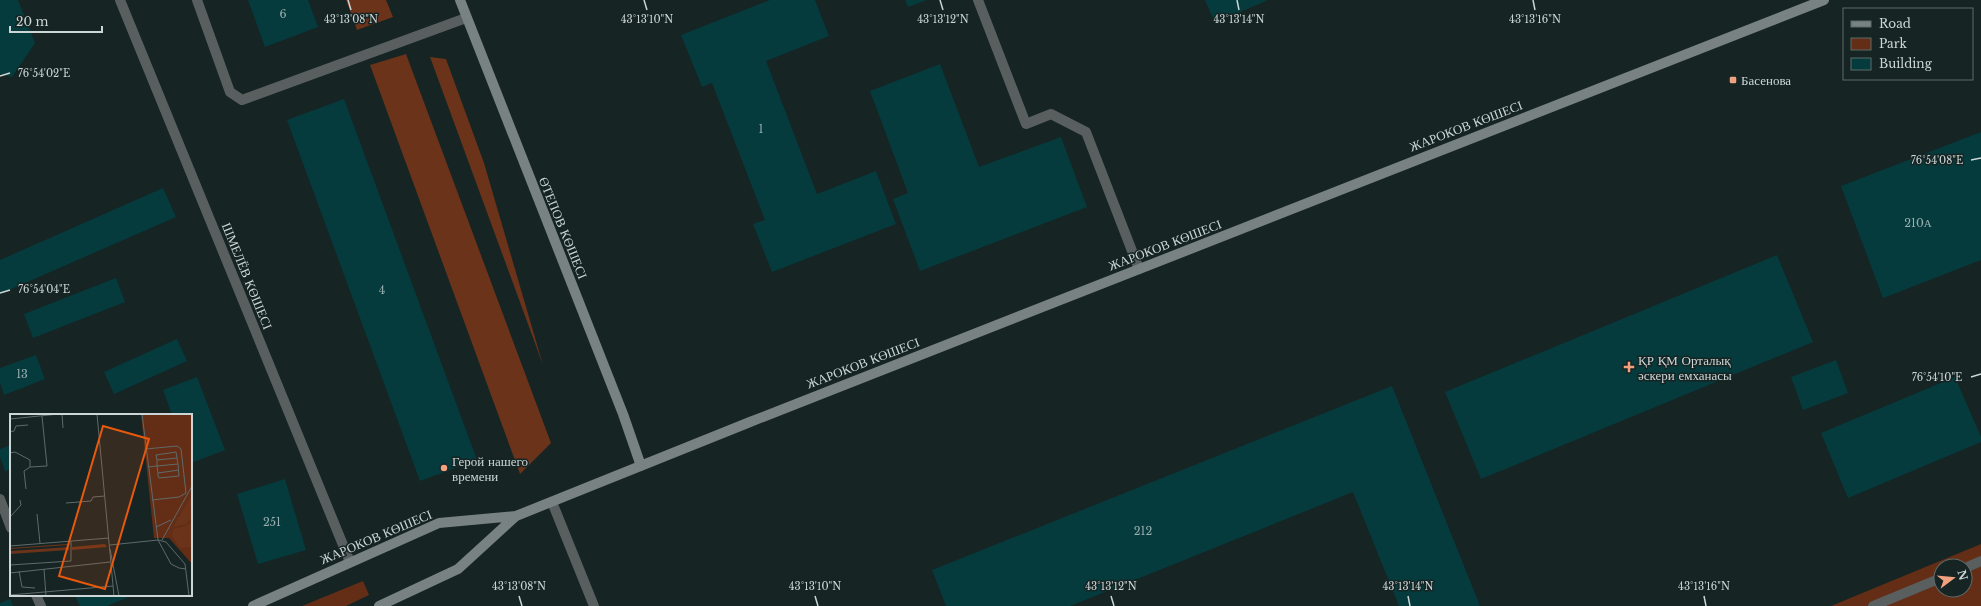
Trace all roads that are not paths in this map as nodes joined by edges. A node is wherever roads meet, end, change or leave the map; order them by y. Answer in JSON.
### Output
{"nodes":[{"id":1,"x":120,"y":0,"type":"edge"},
{"id":2,"x":197,"y":0,"type":"edge"},
{"id":3,"x":460,"y":0,"type":"edge"},
{"id":4,"x":978,"y":0,"type":"edge"},
{"id":5,"x":1824,"y":0,"type":"edge"},
{"id":6,"x":466,"y":18,"type":"junction"},
{"id":7,"x":1139,"y":269,"type":"junction"},
{"id":8,"x":641,"y":466,"type":"junction"},
{"id":9,"x":0,"y":499,"type":"edge"},
{"id":10,"x":552,"y":502,"type":"junction"},
{"id":11,"x":516,"y":516,"type":"junction"},
{"id":12,"x":10,"y":525,"type":"edge"},
{"id":13,"x":350,"y":562,"type":"junction"},
{"id":14,"x":1933,"y":581,"type":"edge"},
{"id":15,"x":36,"y":596,"type":"edge"},
{"id":16,"x":40,"y":606,"type":"edge"},
{"id":17,"x":253,"y":606,"type":"edge"},
{"id":18,"x":380,"y":606,"type":"edge"},
{"id":19,"x":594,"y":606,"type":"edge"},
{"id":20,"x":1872,"y":606,"type":"edge"}],
"edges":[{"from":1,"to":13,"type":"street","name":"ШМЕЛЁВ КӨШЕСІ"},
{"from":2,"to":6,"type":"street"},
{"from":3,"to":6,"type":"main road","name":"ӨТЕПОВ КӨШЕСІ"},
{"from":4,"to":7,"type":"street"},
{"from":5,"to":7,"type":"main road","name":"ЖАРОКОВ КӨШЕСІ"},
{"from":6,"to":8,"type":"main road","name":"ӨТЕПОВ КӨШЕСІ"},
{"from":7,"to":8,"type":"main road","name":"ЖАРОКОВ КӨШЕСІ"},
{"from":8,"to":10,"type":"main road","name":"ЖАРОКОВ КӨШЕСІ"},
{"from":9,"to":12,"type":"street"},
{"from":10,"to":11,"type":"main road","name":"ЖАРОКОВ КӨШЕСІ"},
{"from":10,"to":19,"type":"street"},
{"from":11,"to":13,"type":"main road","name":"ЖАРОКОВ КӨШЕСІ"},
{"from":11,"to":18,"type":"main road","name":"ЖАРОКОВ КӨШЕСІ"},
{"from":13,"to":17,"type":"main road","name":"ЖАРОКОВ КӨШЕСІ"},
{"from":14,"to":20,"type":"street"},
{"from":15,"to":16,"type":"street"}]}
